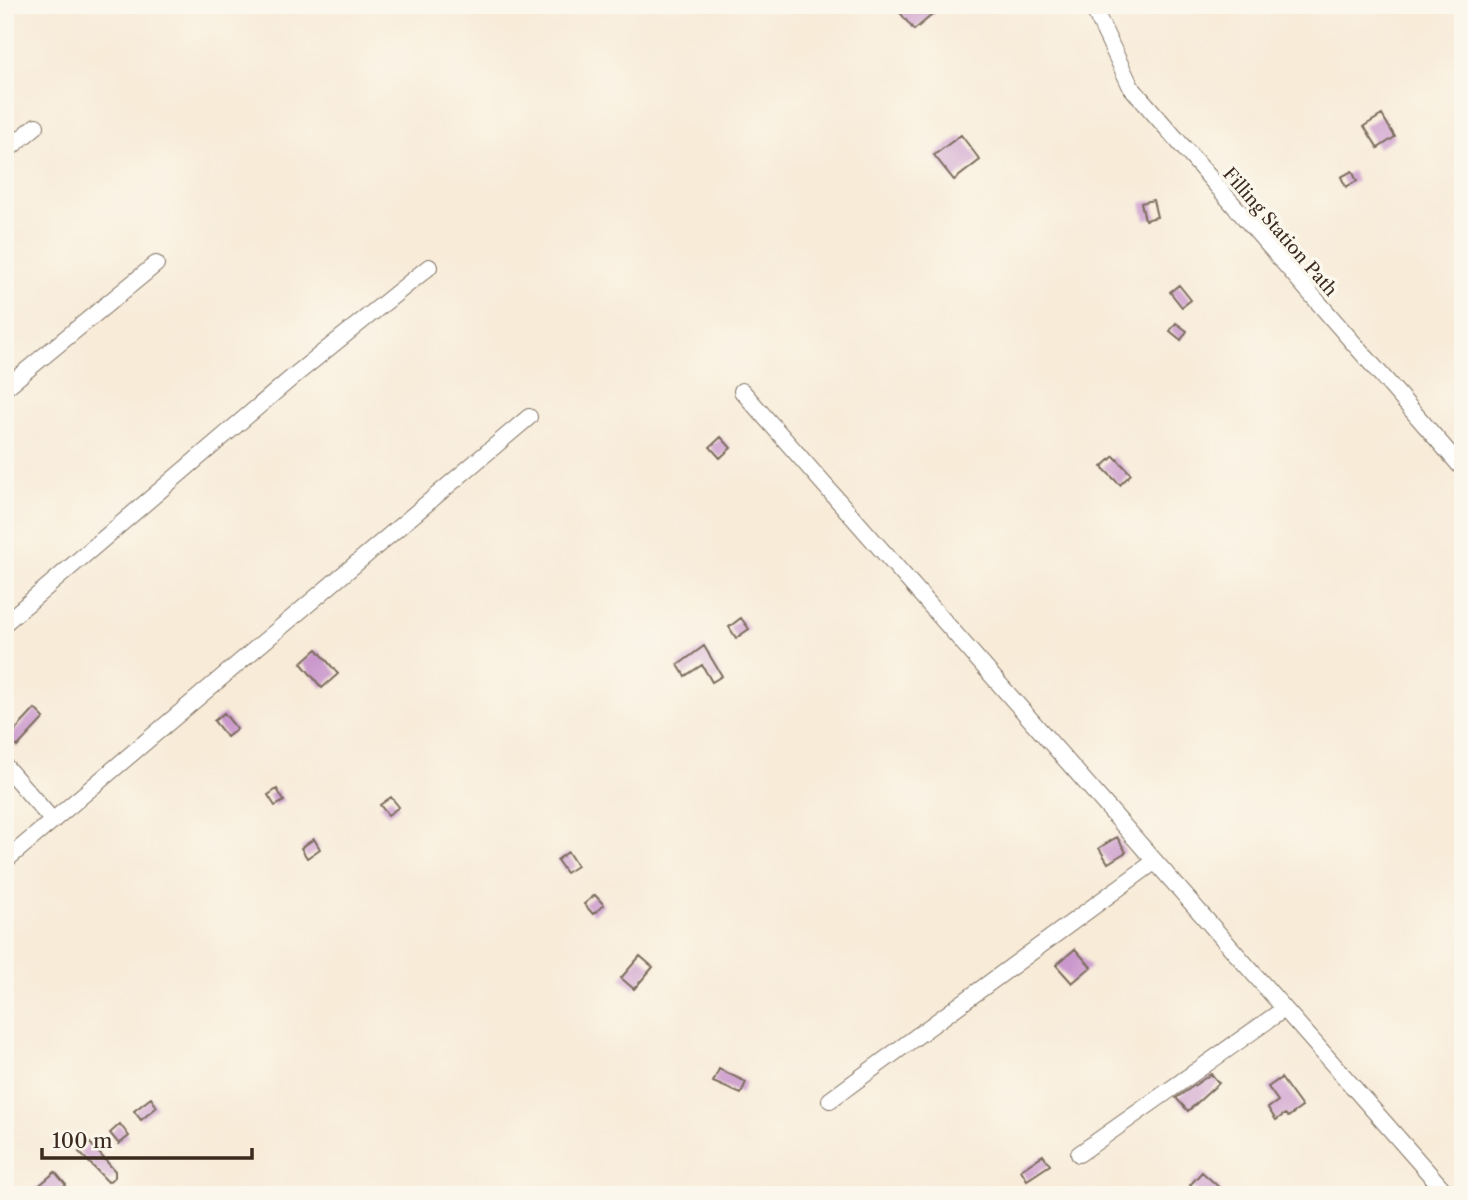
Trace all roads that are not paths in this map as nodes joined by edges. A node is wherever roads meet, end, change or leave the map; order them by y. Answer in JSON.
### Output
{"nodes":[{"id":1,"x":1092,"y":5,"type":"edge"},
{"id":2,"x":36,"y":126,"type":"dead end"},
{"id":3,"x":5,"y":152,"type":"edge"},
{"id":4,"x":156,"y":264,"type":"dead end"},
{"id":5,"x":429,"y":267,"type":"dead end"},
{"id":6,"x":5,"y":388,"type":"edge"},
{"id":7,"x":742,"y":391,"type":"dead end"},
{"id":8,"x":529,"y":417,"type":"dead end"},
{"id":9,"x":1463,"y":469,"type":"edge"},
{"id":10,"x":5,"y":623,"type":"edge"},
{"id":11,"x":5,"y":766,"type":"edge"},
{"id":12,"x":53,"y":821,"type":"junction"},
{"id":13,"x":5,"y":861,"type":"edge"},
{"id":14,"x":1154,"y":862,"type":"junction"},
{"id":15,"x":1284,"y":1009,"type":"junction"},
{"id":16,"x":830,"y":1100,"type":"dead end"},
{"id":17,"x":1079,"y":1154,"type":"dead end"},
{"id":18,"x":1448,"y":1195,"type":"edge"}],
"edges":[{"from":1,"to":9,"type":"street","name":"Filling Station Path"},
{"from":2,"to":3,"type":"street"},
{"from":4,"to":6,"type":"street"},
{"from":5,"to":10,"type":"street"},
{"from":7,"to":14,"type":"street"},
{"from":8,"to":12,"type":"street"},
{"from":11,"to":12,"type":"street"},
{"from":12,"to":13,"type":"street"},
{"from":14,"to":15,"type":"street"},
{"from":14,"to":16,"type":"street"},
{"from":15,"to":17,"type":"street"},
{"from":15,"to":18,"type":"street"}]}
